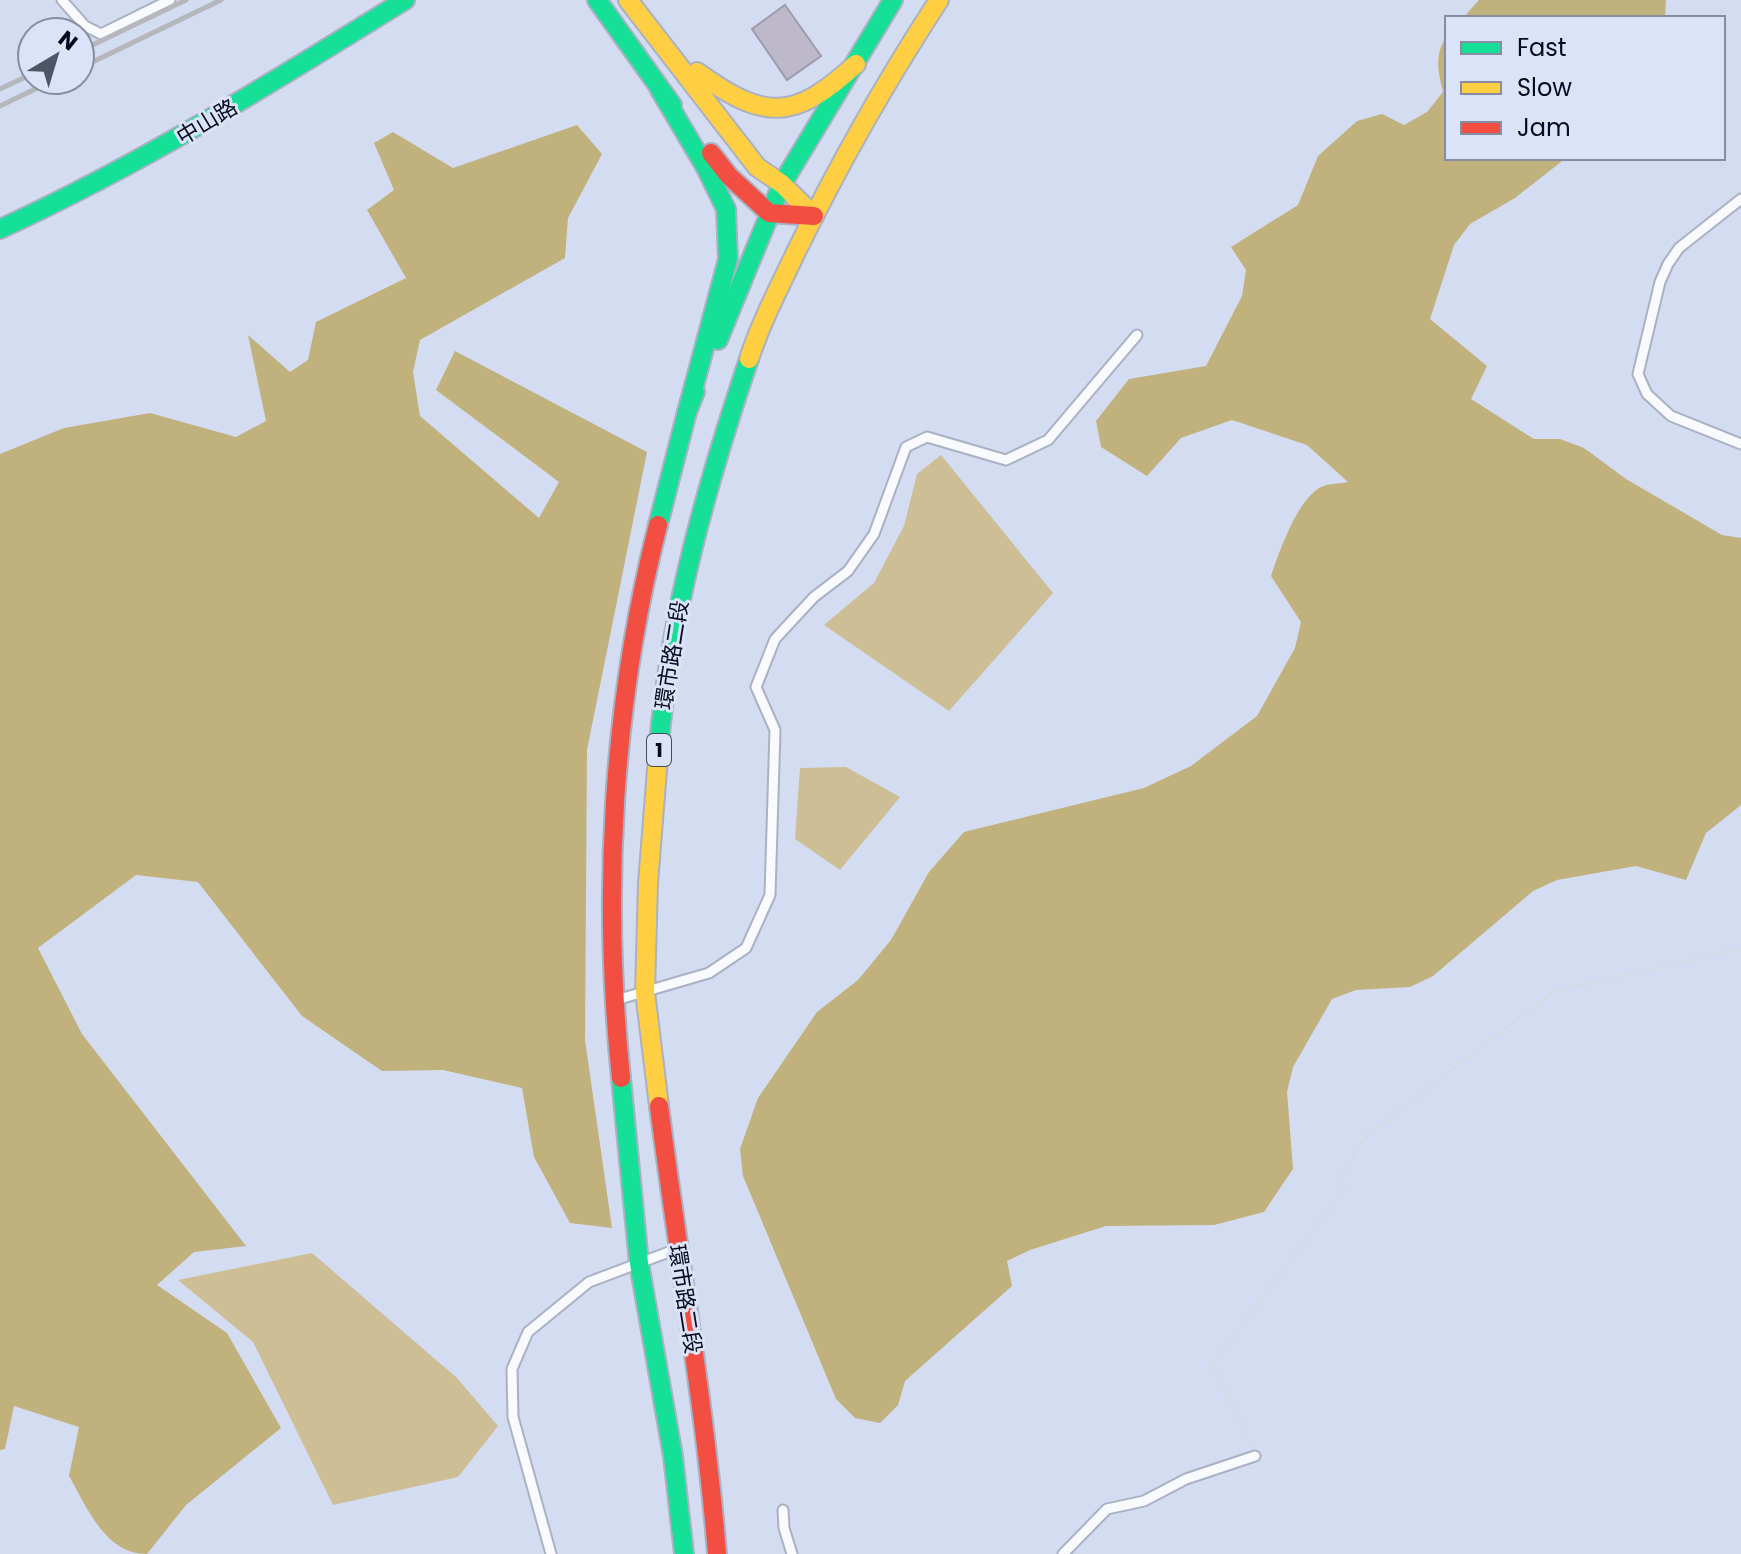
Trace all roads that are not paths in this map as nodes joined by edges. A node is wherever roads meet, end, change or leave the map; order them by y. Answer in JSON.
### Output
{"nodes":[{"id":1,"x":62,"y":0,"type":"edge"},
{"id":2,"x":170,"y":0,"type":"edge"},
{"id":3,"x":405,"y":0,"type":"edge"},
{"id":4,"x":597,"y":0,"type":"edge"},
{"id":5,"x":628,"y":0,"type":"edge"},
{"id":6,"x":893,"y":0,"type":"edge"},
{"id":7,"x":939,"y":0,"type":"edge"},
{"id":8,"x":661,"y":43,"type":"junction"},
{"id":9,"x":856,"y":64,"type":"junction"},
{"id":10,"x":660,"y":90,"type":"junction"},
{"id":11,"x":782,"y":184,"type":"junction"},
{"id":12,"x":1741,"y":199,"type":"edge"},
{"id":13,"x":769,"y":213,"type":"junction"},
{"id":14,"x":814,"y":216,"type":"junction"},
{"id":15,"x":0,"y":229,"type":"edge"},
{"id":16,"x":1137,"y":335,"type":"dead end"},
{"id":17,"x":687,"y":412,"type":"junction"},
{"id":18,"x":1741,"y":444,"type":"edge"},
{"id":19,"x":645,"y":992,"type":"junction"},
{"id":20,"x":613,"y":1001,"type":"junction"},
{"id":21,"x":677,"y":1249,"type":"junction"},
{"id":22,"x":639,"y":1263,"type":"junction"},
{"id":23,"x":1255,"y":1456,"type":"road end"},
{"id":24,"x":783,"y":1510,"type":"dead end"},
{"id":25,"x":551,"y":1554,"type":"edge"},
{"id":26,"x":684,"y":1554,"type":"edge"},
{"id":27,"x":717,"y":1554,"type":"edge"},
{"id":28,"x":792,"y":1554,"type":"edge"},
{"id":29,"x":1063,"y":1554,"type":"edge"}],
"edges":[{"from":1,"to":2,"type":"lane"},
{"from":3,"to":15,"type":"main road","name":"中山路"},
{"from":4,"to":10,"type":"main road"},
{"from":5,"to":8,"type":"main road"},
{"from":6,"to":9,"type":"main road","name":"環市路二段","number":"1"},
{"from":7,"to":14,"type":"main road","name":"環市路二段","number":"1"},
{"from":8,"to":9,"type":"main road"},
{"from":8,"to":11,"type":"main road"},
{"from":9,"to":11,"type":"main road","name":"環市路二段","number":"1"},
{"from":10,"to":13,"type":"main road"},
{"from":10,"to":17,"type":"main road"},
{"from":11,"to":13,"type":"main road","name":"環市路二段","number":"1"},
{"from":11,"to":14,"type":"main road"},
{"from":12,"to":18,"type":"lane"},
{"from":13,"to":14,"type":"main road"},
{"from":13,"to":17,"type":"main road","name":"環市路二段","number":"1"},
{"from":14,"to":19,"type":"main road","name":"環市路二段","number":"1"},
{"from":16,"to":19,"type":"lane"},
{"from":17,"to":20,"type":"main road","name":"環市路二段","number":"1"},
{"from":19,"to":20,"type":"lane"},
{"from":19,"to":21,"type":"main road","name":"環市路二段","number":"1"},
{"from":20,"to":22,"type":"main road","name":"環市路二段","number":"1"},
{"from":21,"to":22,"type":"lane"},
{"from":21,"to":27,"type":"main road","name":"環市路二段","number":"1"},
{"from":22,"to":25,"type":"lane"},
{"from":22,"to":26,"type":"main road","name":"環市路二段","number":"1"},
{"from":23,"to":29,"type":"lane"},
{"from":24,"to":28,"type":"lane"}]}
